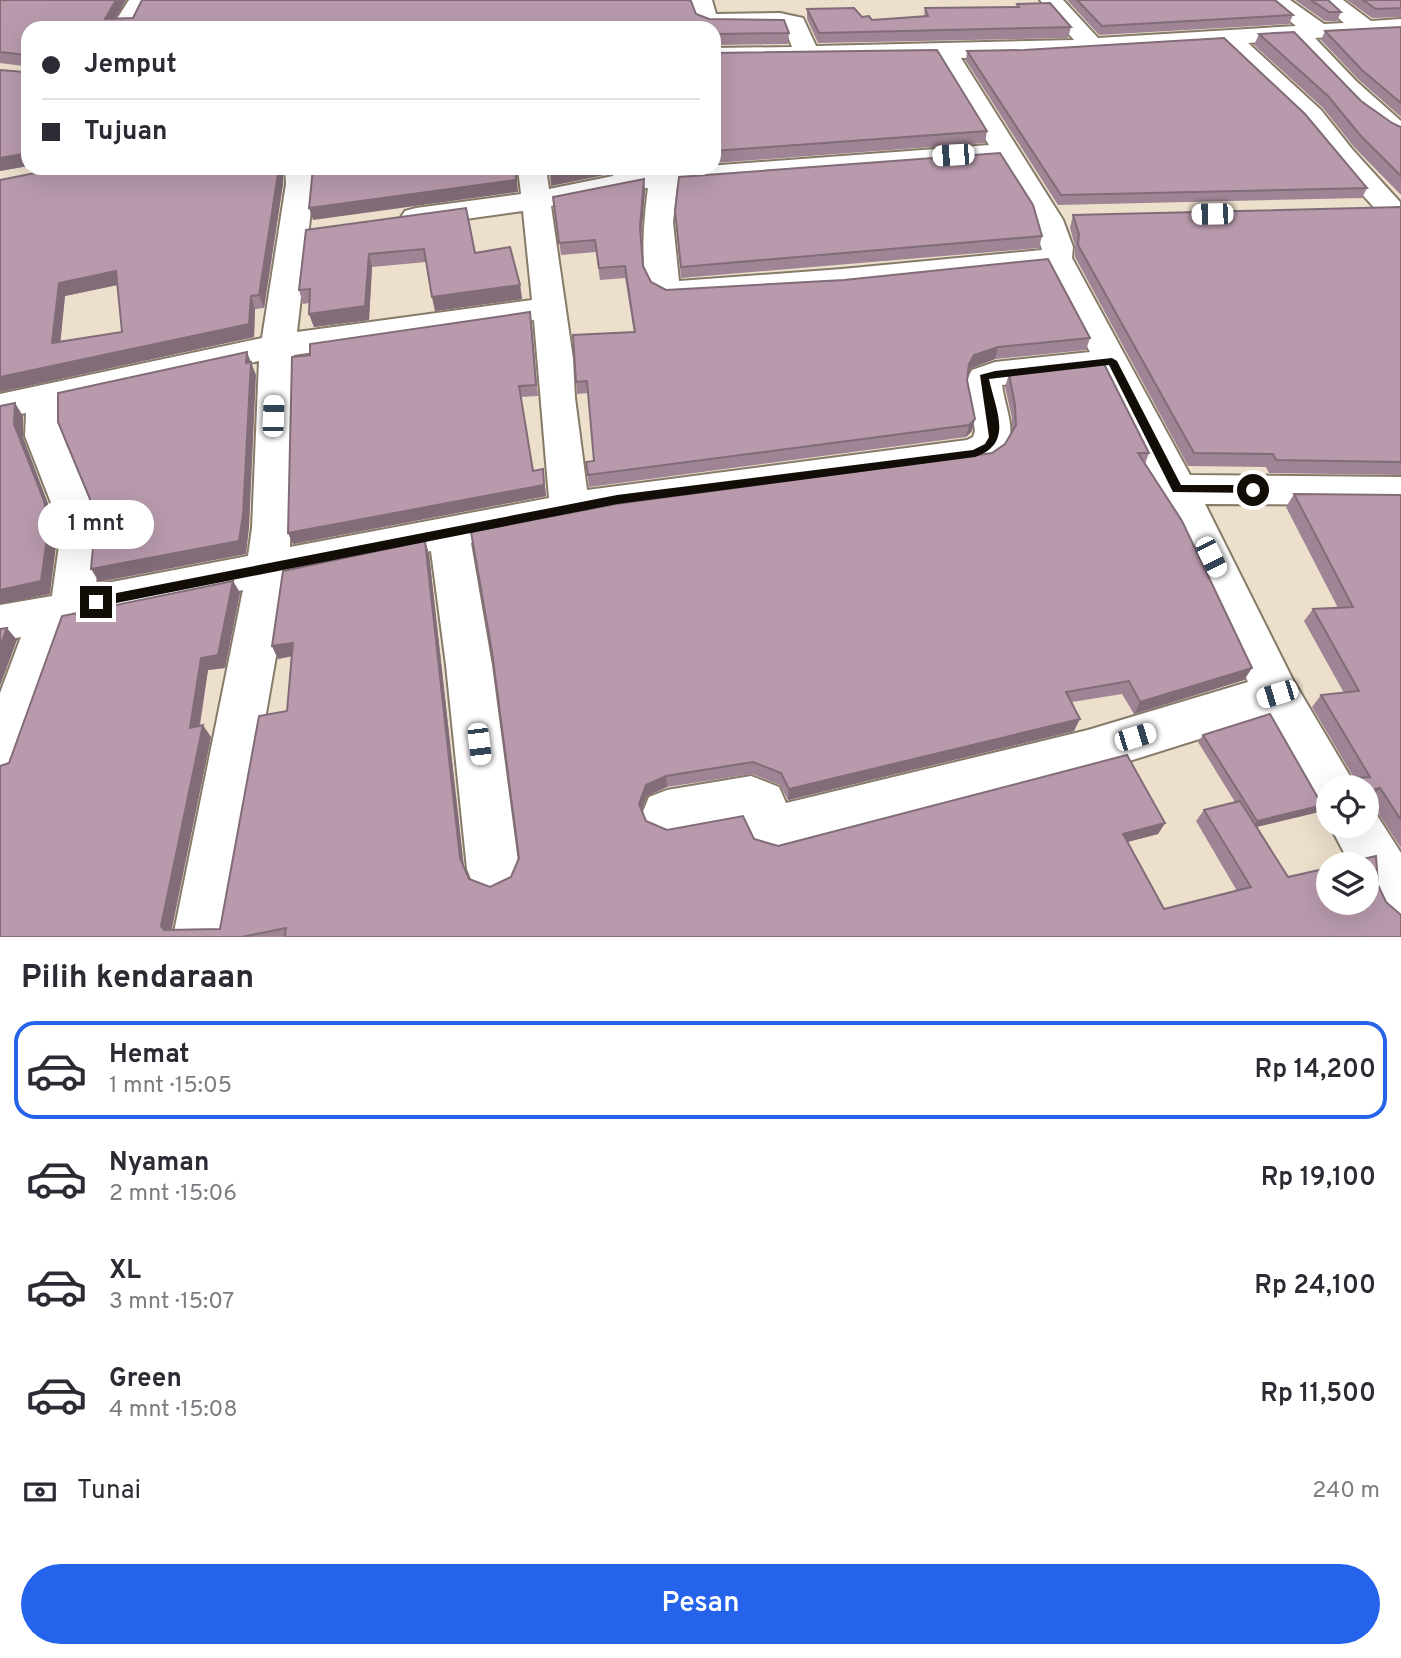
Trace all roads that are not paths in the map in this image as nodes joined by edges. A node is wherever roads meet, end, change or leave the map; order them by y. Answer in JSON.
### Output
{"nodes":[{"id":1,"x":140,"y":0,"type":"edge"},
{"id":2,"x":1051,"y":0,"type":"edge"},
{"id":3,"x":1276,"y":0,"type":"edge"},
{"id":4,"x":1329,"y":0,"type":"edge"},
{"id":5,"x":662,"y":6,"type":"edge"},
{"id":6,"x":127,"y":21,"type":"edge"},
{"id":7,"x":1401,"y":26,"type":"edge"},
{"id":8,"x":1367,"y":29,"type":"junction"},
{"id":9,"x":1308,"y":33,"type":"junction"},
{"id":10,"x":1228,"y":37,"type":"junction"},
{"id":11,"x":1092,"y":46,"type":"junction"},
{"id":12,"x":944,"y":50,"type":"junction"},
{"id":13,"x":807,"y":54,"type":"junction"},
{"id":14,"x":721,"y":55,"type":"edge"},
{"id":15,"x":1401,"y":130,"type":"edge"},
{"id":16,"x":1007,"y":152,"type":"junction"},
{"id":17,"x":721,"y":174,"type":"edge"},
{"id":18,"x":299,"y":175,"type":"edge"},
{"id":19,"x":533,"y":175,"type":"edge"},
{"id":20,"x":624,"y":175,"type":"edge"},
{"id":21,"x":636,"y":175,"type":"edge"},
{"id":22,"x":704,"y":175,"type":"edge"},
{"id":23,"x":664,"y":178,"type":"junction"},
{"id":24,"x":536,"y":201,"type":"junction"},
{"id":25,"x":1396,"y":208,"type":"edge"},
{"id":26,"x":1353,"y":210,"type":"edge"},
{"id":27,"x":385,"y":222,"type":"edge"},
{"id":28,"x":1056,"y":258,"type":"junction"},
{"id":29,"x":549,"y":308,"type":"junction"},
{"id":30,"x":278,"y":346,"type":"junction"},
{"id":31,"x":1112,"y":361,"type":"junction"},
{"id":32,"x":45,"y":396,"type":"junction"},
{"id":33,"x":0,"y":406,"type":"edge"},
{"id":34,"x":1178,"y":489,"type":"junction"},
{"id":35,"x":1394,"y":501,"type":"edge"},
{"id":36,"x":570,"y":509,"type":"junction"},
{"id":37,"x":449,"y":532,"type":"junction"},
{"id":38,"x":267,"y":568,"type":"junction"},
{"id":39,"x":62,"y":610,"type":"junction"},
{"id":40,"x":0,"y":623,"type":"edge"},
{"id":41,"x":1277,"y":694,"type":"junction"},
{"id":42,"x":0,"y":758,"type":"edge"},
{"id":43,"x":1324,"y":775,"type":"edge"},
{"id":44,"x":667,"y":814,"type":"dead end"},
{"id":45,"x":1362,"y":838,"type":"edge"},
{"id":46,"x":493,"y":869,"type":"dead end"},
{"id":47,"x":1401,"y":901,"type":"edge"},
{"id":48,"x":200,"y":937,"type":"edge"}],
"edges":[{"from":1,"to":6,"type":"street"},
{"from":2,"to":11,"type":"street"},
{"from":3,"to":9,"type":"street"},
{"from":4,"to":8,"type":"street"},
{"from":5,"to":13,"type":"street"},
{"from":7,"to":8,"type":"street"},
{"from":8,"to":9,"type":"street"},
{"from":9,"to":10,"type":"street"},
{"from":9,"to":15,"type":"street"},
{"from":10,"to":11,"type":"street"},
{"from":10,"to":25,"type":"street"},
{"from":11,"to":12,"type":"street"},
{"from":12,"to":13,"type":"street"},
{"from":12,"to":16,"type":"street"},
{"from":13,"to":14,"type":"street"},
{"from":16,"to":17,"type":"street"},
{"from":16,"to":28,"type":"street"},
{"from":18,"to":30,"type":"street"},
{"from":19,"to":24,"type":"street"},
{"from":20,"to":24,"type":"street"},
{"from":21,"to":23,"type":"street"},
{"from":22,"to":23,"type":"street"},
{"from":23,"to":28,"type":"street"},
{"from":24,"to":27,"type":"street"},
{"from":24,"to":29,"type":"street"},
{"from":25,"to":26,"type":"street"},
{"from":28,"to":31,"type":"street"},
{"from":29,"to":30,"type":"street"},
{"from":29,"to":36,"type":"street"},
{"from":30,"to":32,"type":"street"},
{"from":30,"to":38,"type":"street"},
{"from":31,"to":34,"type":"street"},
{"from":31,"to":36,"type":"street"},
{"from":32,"to":33,"type":"street"},
{"from":32,"to":39,"type":"street"},
{"from":34,"to":35,"type":"street"},
{"from":34,"to":41,"type":"street"},
{"from":36,"to":37,"type":"street"},
{"from":37,"to":38,"type":"street"},
{"from":37,"to":46,"type":"street"},
{"from":38,"to":39,"type":"street"},
{"from":38,"to":48,"type":"street"},
{"from":39,"to":40,"type":"street"},
{"from":39,"to":42,"type":"street"},
{"from":41,"to":43,"type":"street"},
{"from":41,"to":44,"type":"street"},
{"from":45,"to":47,"type":"street"}]}
